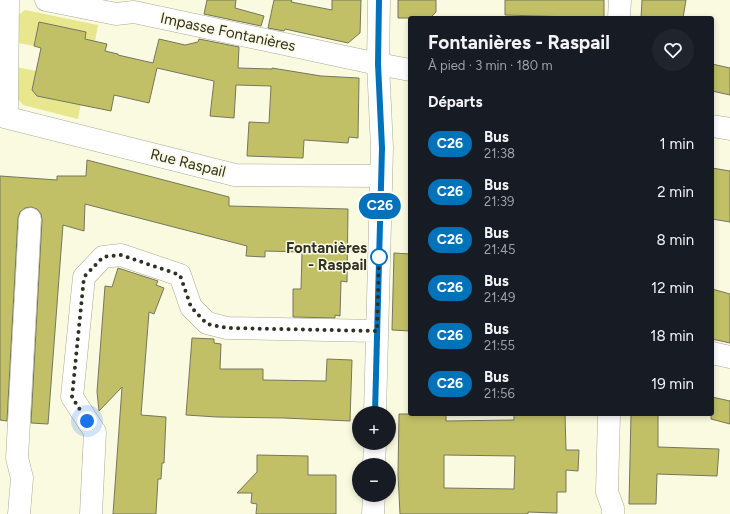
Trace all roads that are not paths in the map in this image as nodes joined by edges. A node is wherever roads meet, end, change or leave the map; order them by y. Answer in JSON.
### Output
{"nodes":[{"id":1,"x":8,"y":0,"type":"edge"},
{"id":2,"x":46,"y":0,"type":"edge"},
{"id":3,"x":379,"y":0,"type":"edge"},
{"id":4,"x":620,"y":0,"type":"edge"},
{"id":5,"x":619,"y":16,"type":"edge"},
{"id":6,"x":378,"y":64,"type":"junction"},
{"id":7,"x":408,"y":70,"type":"edge"},
{"id":8,"x":3,"y":117,"type":"edge"},
{"id":9,"x":714,"y":126,"type":"edge"},
{"id":10,"x":730,"y":129,"type":"edge"},
{"id":11,"x":380,"y":176,"type":"junction"},
{"id":12,"x":30,"y":219,"type":"dead end"},
{"id":13,"x":377,"y":331,"type":"junction"},
{"id":14,"x":714,"y":353,"type":"edge"},
{"id":15,"x":730,"y":357,"type":"edge"},
{"id":16,"x":375,"y":406,"type":"edge"},
{"id":17,"x":609,"y":416,"type":"edge"},
{"id":18,"x":8,"y":458,"type":"edge"},
{"id":19,"x":374,"y":502,"type":"edge"},
{"id":20,"x":19,"y":514,"type":"edge"},
{"id":21,"x":91,"y":514,"type":"edge"},
{"id":22,"x":373,"y":514,"type":"edge"},
{"id":23,"x":613,"y":514,"type":"edge"}],
"edges":[{"from":1,"to":8,"type":"street"},
{"from":2,"to":6,"type":"street","name":"Impasse Fontanières"},
{"from":3,"to":6,"type":"street"},
{"from":4,"to":5,"type":"street"},
{"from":6,"to":7,"type":"street","name":"Impasse Fontanières"},
{"from":6,"to":11,"type":"street"},
{"from":8,"to":11,"type":"street","name":"Rue Raspail"},
{"from":9,"to":10,"type":"street"},
{"from":11,"to":13,"type":"street"},
{"from":12,"to":18,"type":"street"},
{"from":13,"to":16,"type":"street"},
{"from":13,"to":21,"type":"street"},
{"from":14,"to":15,"type":"street"},
{"from":17,"to":23,"type":"street"},
{"from":18,"to":20,"type":"street"},
{"from":19,"to":22,"type":"street"}]}
